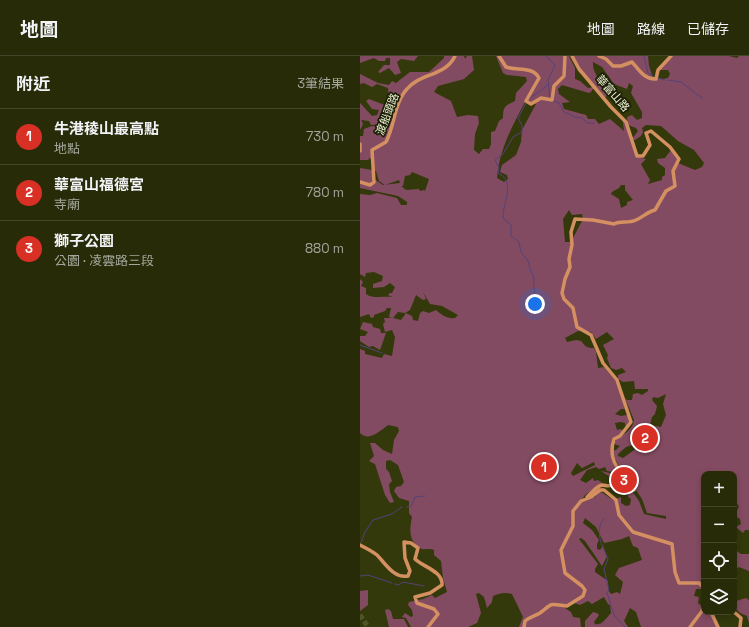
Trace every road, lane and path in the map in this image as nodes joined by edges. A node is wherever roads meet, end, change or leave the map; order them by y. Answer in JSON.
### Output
{"nodes":[{"id":1,"x":455,"y":56,"type":"edge"},
{"id":2,"x":499,"y":56,"type":"edge"},
{"id":3,"x":565,"y":56,"type":"edge"},
{"id":4,"x":572,"y":56,"type":"edge"},
{"id":5,"x":599,"y":56,"type":"edge"},
{"id":6,"x":671,"y":56,"type":"edge"},
{"id":7,"x":360,"y":144,"type":"edge"},
{"id":8,"x":360,"y":151,"type":"edge"},
{"id":9,"x":360,"y":182,"type":"edge"},
{"id":10,"x":586,"y":498,"type":"junction"},
{"id":11,"x":360,"y":545,"type":"edge"},
{"id":12,"x":701,"y":585,"type":"edge"},
{"id":13,"x":701,"y":612,"type":"edge"},
{"id":14,"x":712,"y":615,"type":"edge"},
{"id":15,"x":737,"y":615,"type":"edge"},
{"id":16,"x":428,"y":627,"type":"edge"},
{"id":17,"x":524,"y":627,"type":"edge"},
{"id":18,"x":690,"y":627,"type":"edge"},
{"id":19,"x":718,"y":627,"type":"edge"},
{"id":20,"x":740,"y":627,"type":"edge"}],
"edges":[{"from":1,"to":9,"type":"street","name":"渡船頭路"},
{"from":2,"to":3,"type":"street"},
{"from":4,"to":10,"type":"street","name":"華富山路"},
{"from":5,"to":6,"type":"street"},
{"from":7,"to":8,"type":"street"},
{"from":10,"to":12,"type":"street"},
{"from":10,"to":17,"type":"street"},
{"from":11,"to":16,"type":"street"},
{"from":13,"to":18,"type":"street"},
{"from":14,"to":19,"type":"street"},
{"from":15,"to":20,"type":"street"}]}
